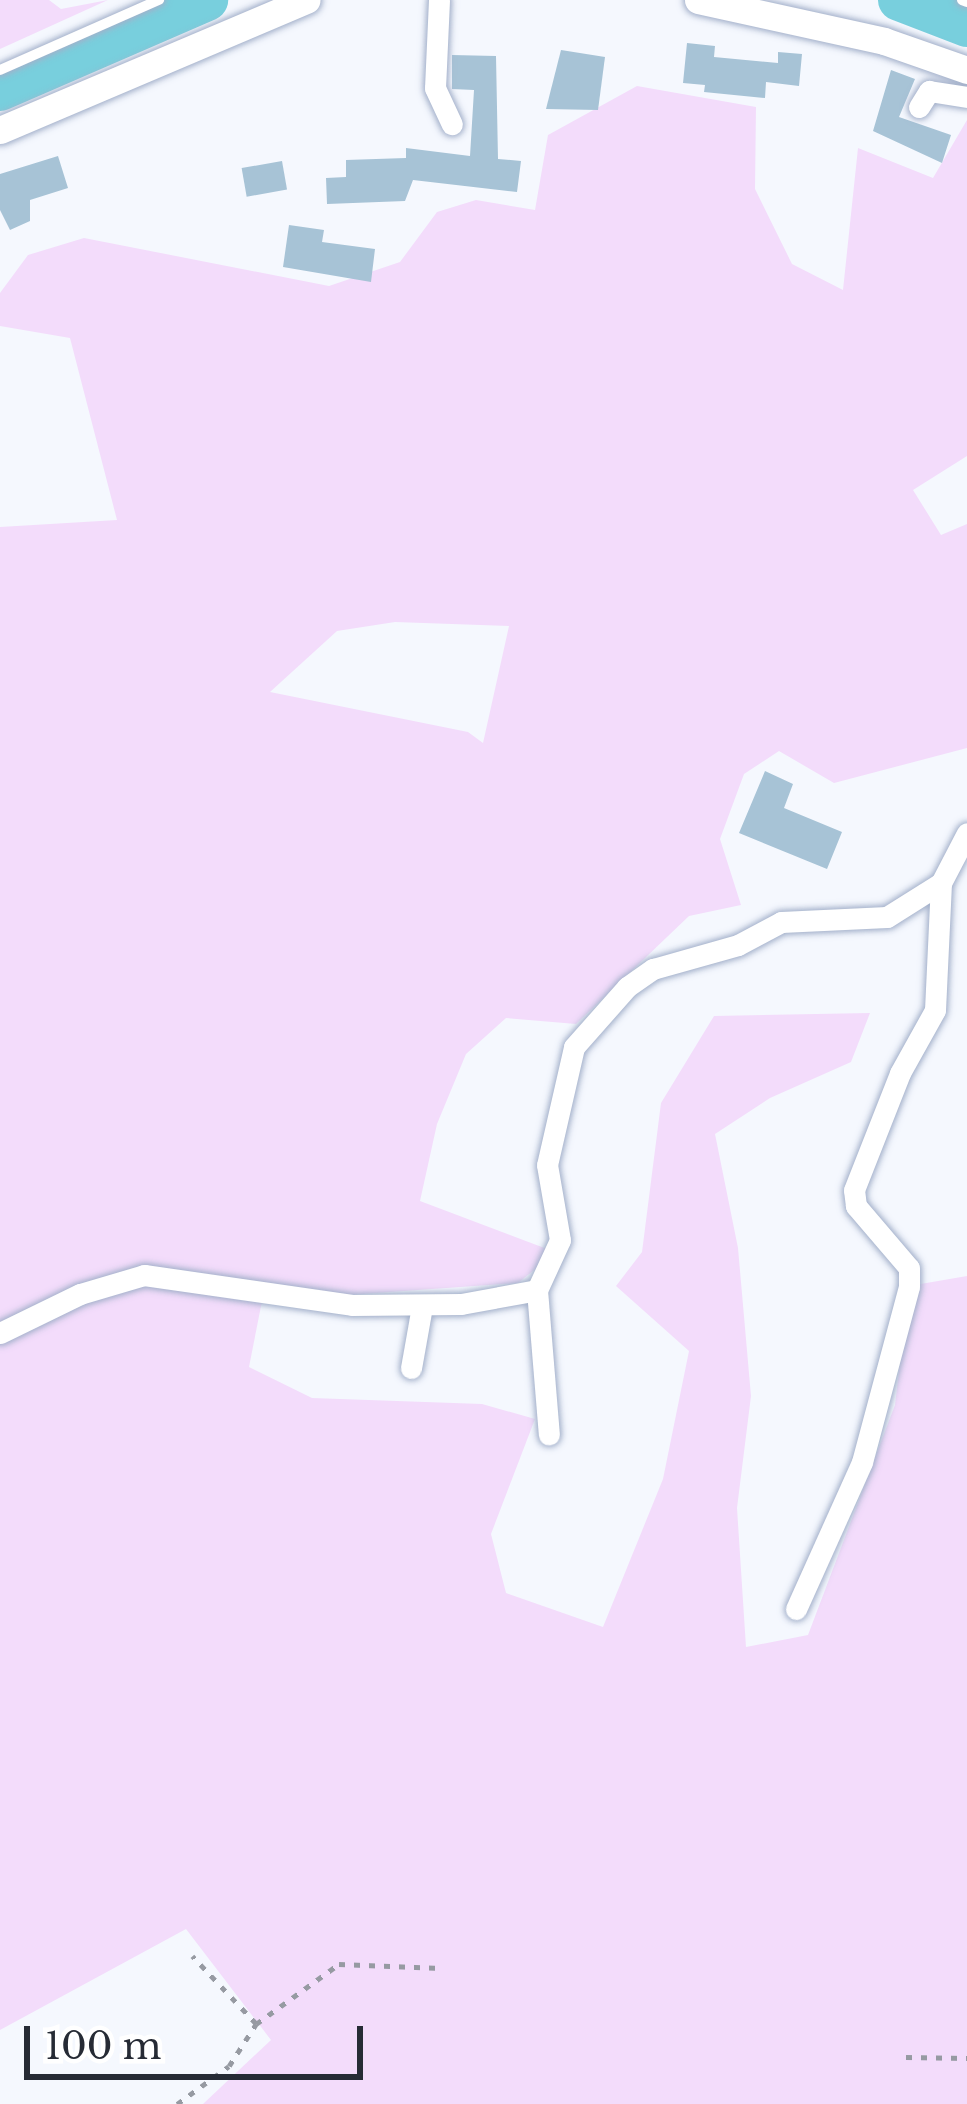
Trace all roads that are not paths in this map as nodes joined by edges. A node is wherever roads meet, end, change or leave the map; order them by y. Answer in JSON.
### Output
{"nodes":[{"id":1,"x":159,"y":0,"type":"edge"},
{"id":2,"x":307,"y":0,"type":"edge"},
{"id":3,"x":439,"y":0,"type":"edge"},
{"id":4,"x":698,"y":0,"type":"edge"},
{"id":5,"x":0,"y":70,"type":"edge"},
{"id":6,"x":967,"y":70,"type":"edge"},
{"id":7,"x":967,"y":97,"type":"edge"},
{"id":8,"x":919,"y":106,"type":"dead end"},
{"id":9,"x":452,"y":124,"type":"dead end"},
{"id":10,"x":0,"y":130,"type":"edge"},
{"id":11,"x":967,"y":833,"type":"edge"},
{"id":12,"x":941,"y":883,"type":"junction"},
{"id":13,"x":537,"y":1290,"type":"junction"},
{"id":14,"x":422,"y":1306,"type":"junction"},
{"id":15,"x":0,"y":1334,"type":"edge"},
{"id":16,"x":411,"y":1368,"type":"dead end"},
{"id":17,"x":549,"y":1436,"type":"dead end"},
{"id":18,"x":796,"y":1609,"type":"dead end"}],
"edges":[{"from":1,"to":5,"type":"lane"},
{"from":2,"to":10,"type":"street"},
{"from":3,"to":9,"type":"street"},
{"from":4,"to":6,"type":"street"},
{"from":7,"to":8,"type":"street"},
{"from":11,"to":12,"type":"street"},
{"from":12,"to":13,"type":"street"},
{"from":12,"to":18,"type":"street"},
{"from":13,"to":14,"type":"street"},
{"from":13,"to":17,"type":"street"},
{"from":14,"to":15,"type":"street"},
{"from":14,"to":16,"type":"street"}]}
